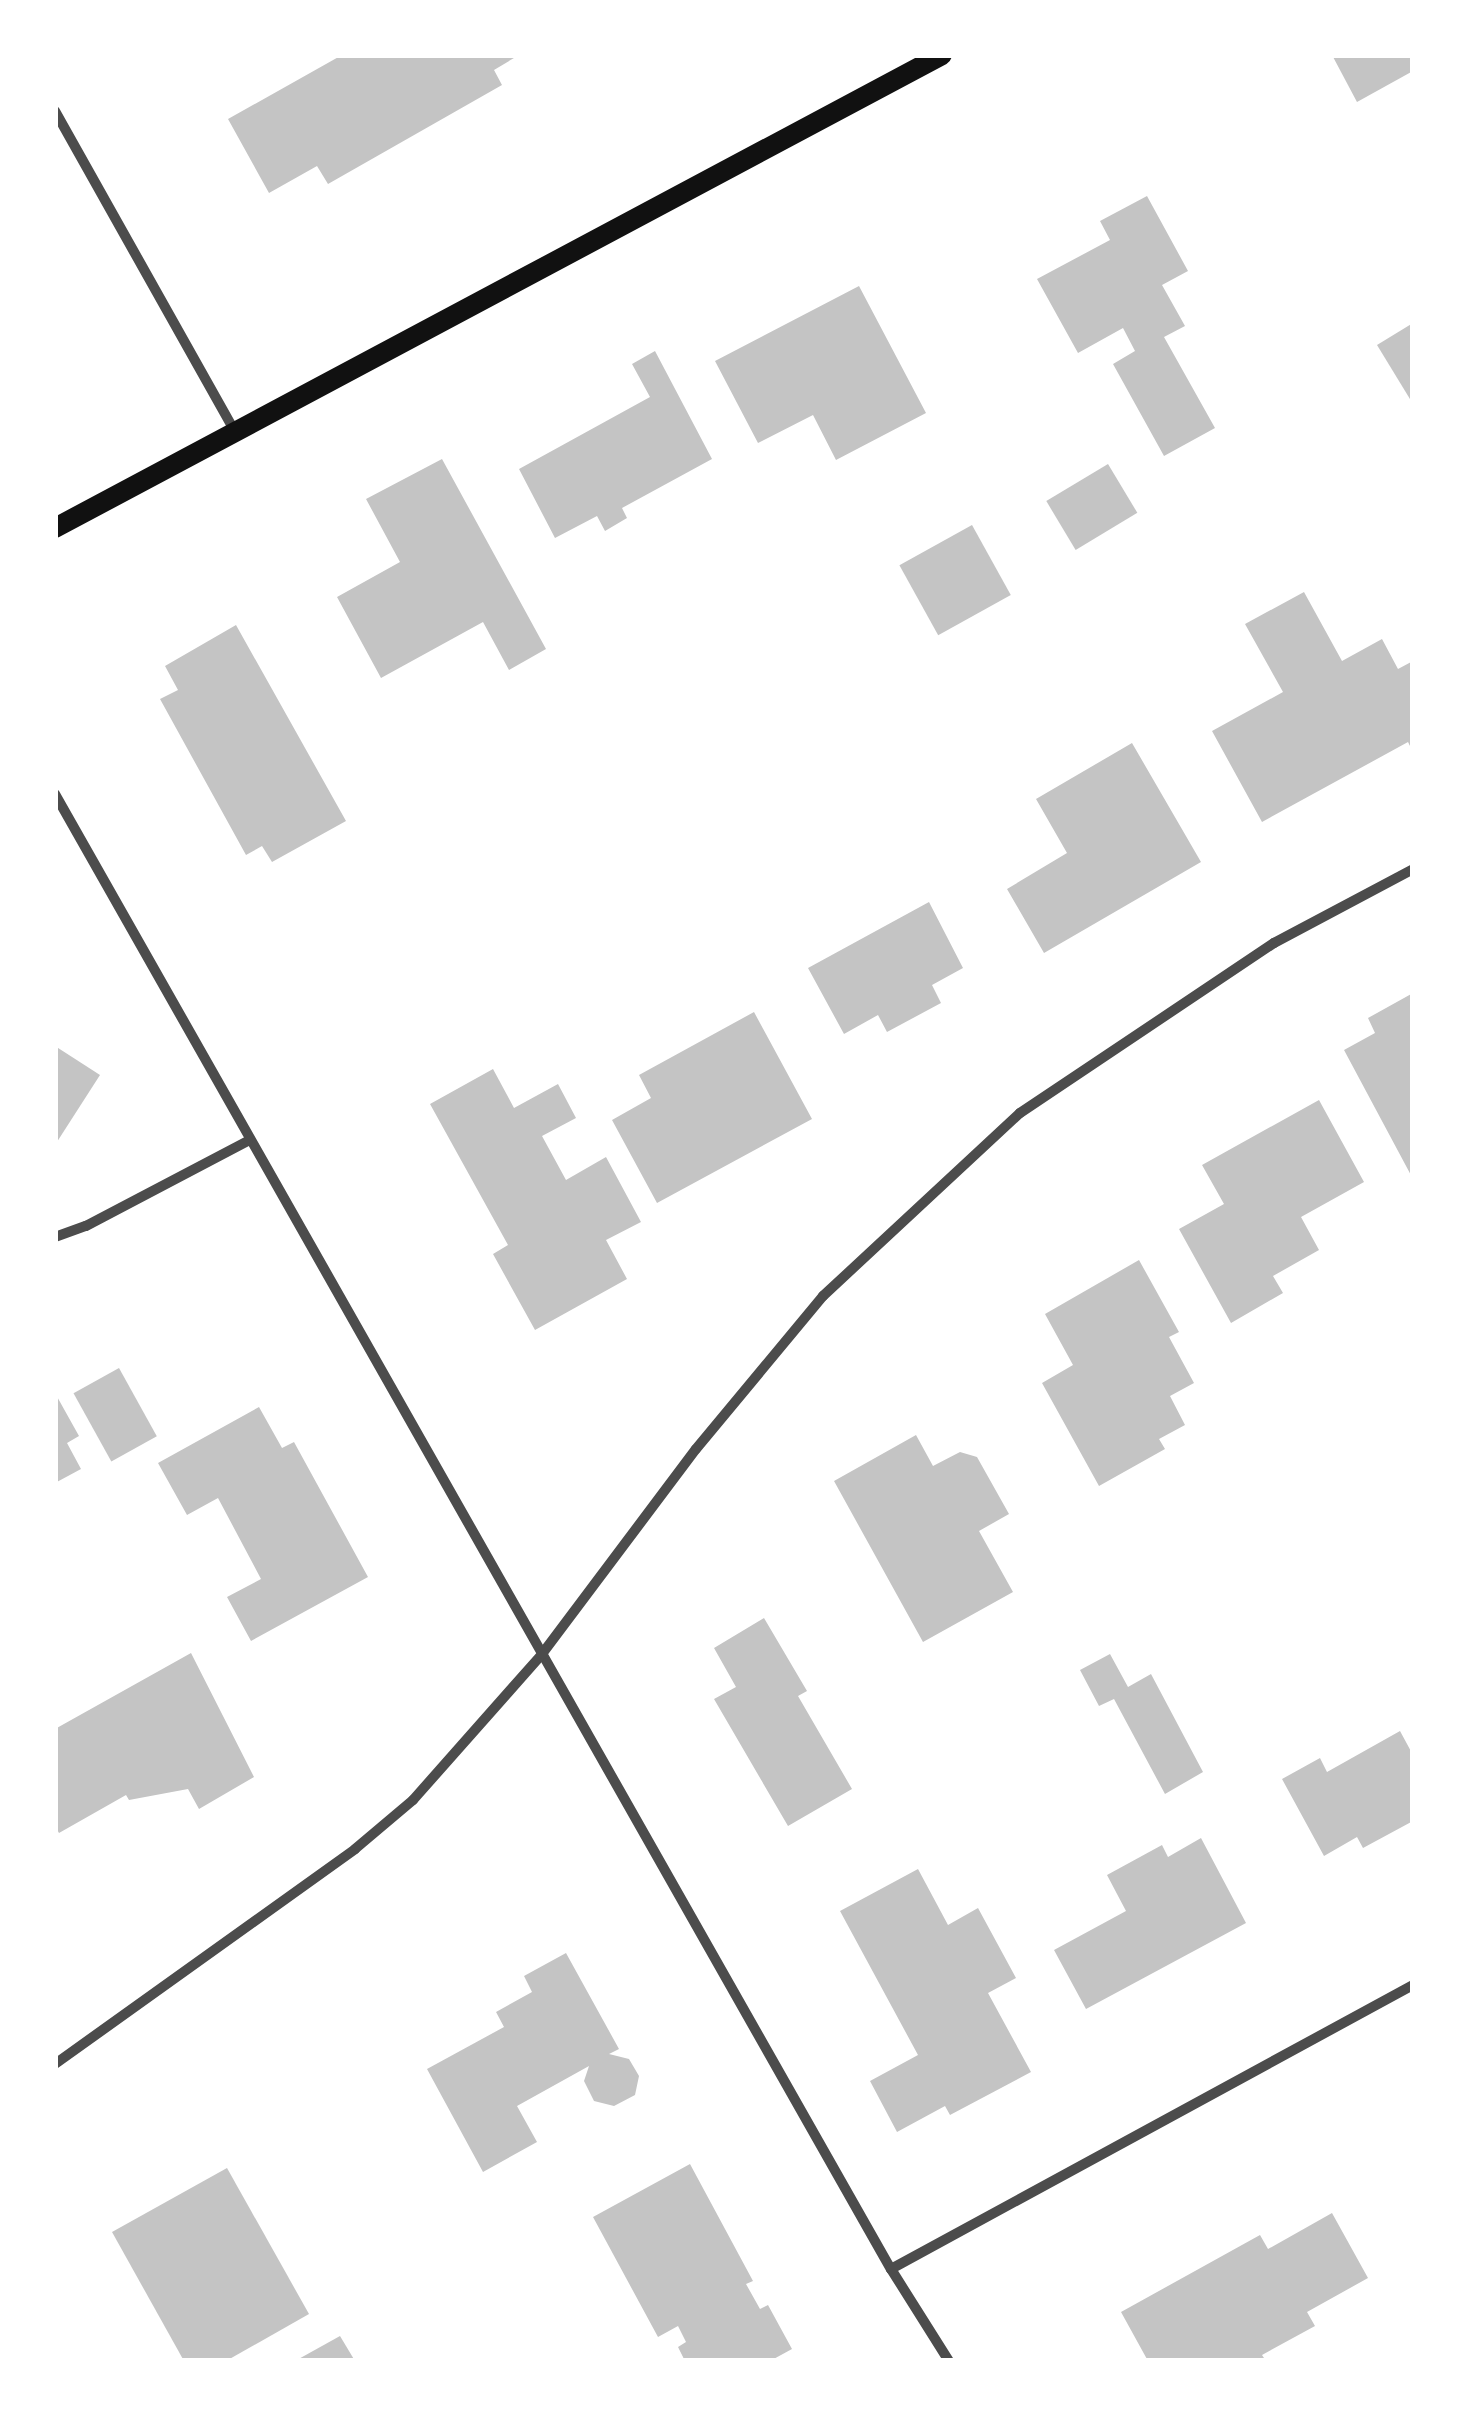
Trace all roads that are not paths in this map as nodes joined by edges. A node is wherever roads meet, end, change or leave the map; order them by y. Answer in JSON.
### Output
{"nodes":[{"id":1,"x":942,"y":55,"type":"edge"},
{"id":2,"x":55,"y":111,"type":"edge"},
{"id":3,"x":235,"y":432,"type":"junction"},
{"id":4,"x":55,"y":528,"type":"edge"},
{"id":5,"x":55,"y":794,"type":"edge"},
{"id":6,"x":1413,"y":868,"type":"edge"},
{"id":7,"x":248,"y":1141,"type":"junction"},
{"id":8,"x":55,"y":1237,"type":"edge"},
{"id":9,"x":542,"y":1654,"type":"junction"},
{"id":10,"x":1413,"y":1985,"type":"edge"},
{"id":11,"x":55,"y":2064,"type":"edge"},
{"id":12,"x":891,"y":2269,"type":"junction"},
{"id":13,"x":949,"y":2361,"type":"edge"}],
"edges":[{"from":1,"to":3,"type":"main road"},
{"from":2,"to":3,"type":"street"},
{"from":3,"to":4,"type":"main road"},
{"from":5,"to":7,"type":"street"},
{"from":6,"to":9,"type":"street"},
{"from":7,"to":8,"type":"street"},
{"from":7,"to":9,"type":"street"},
{"from":9,"to":11,"type":"street"},
{"from":9,"to":12,"type":"street"},
{"from":10,"to":12,"type":"street"},
{"from":12,"to":13,"type":"street"}]}
